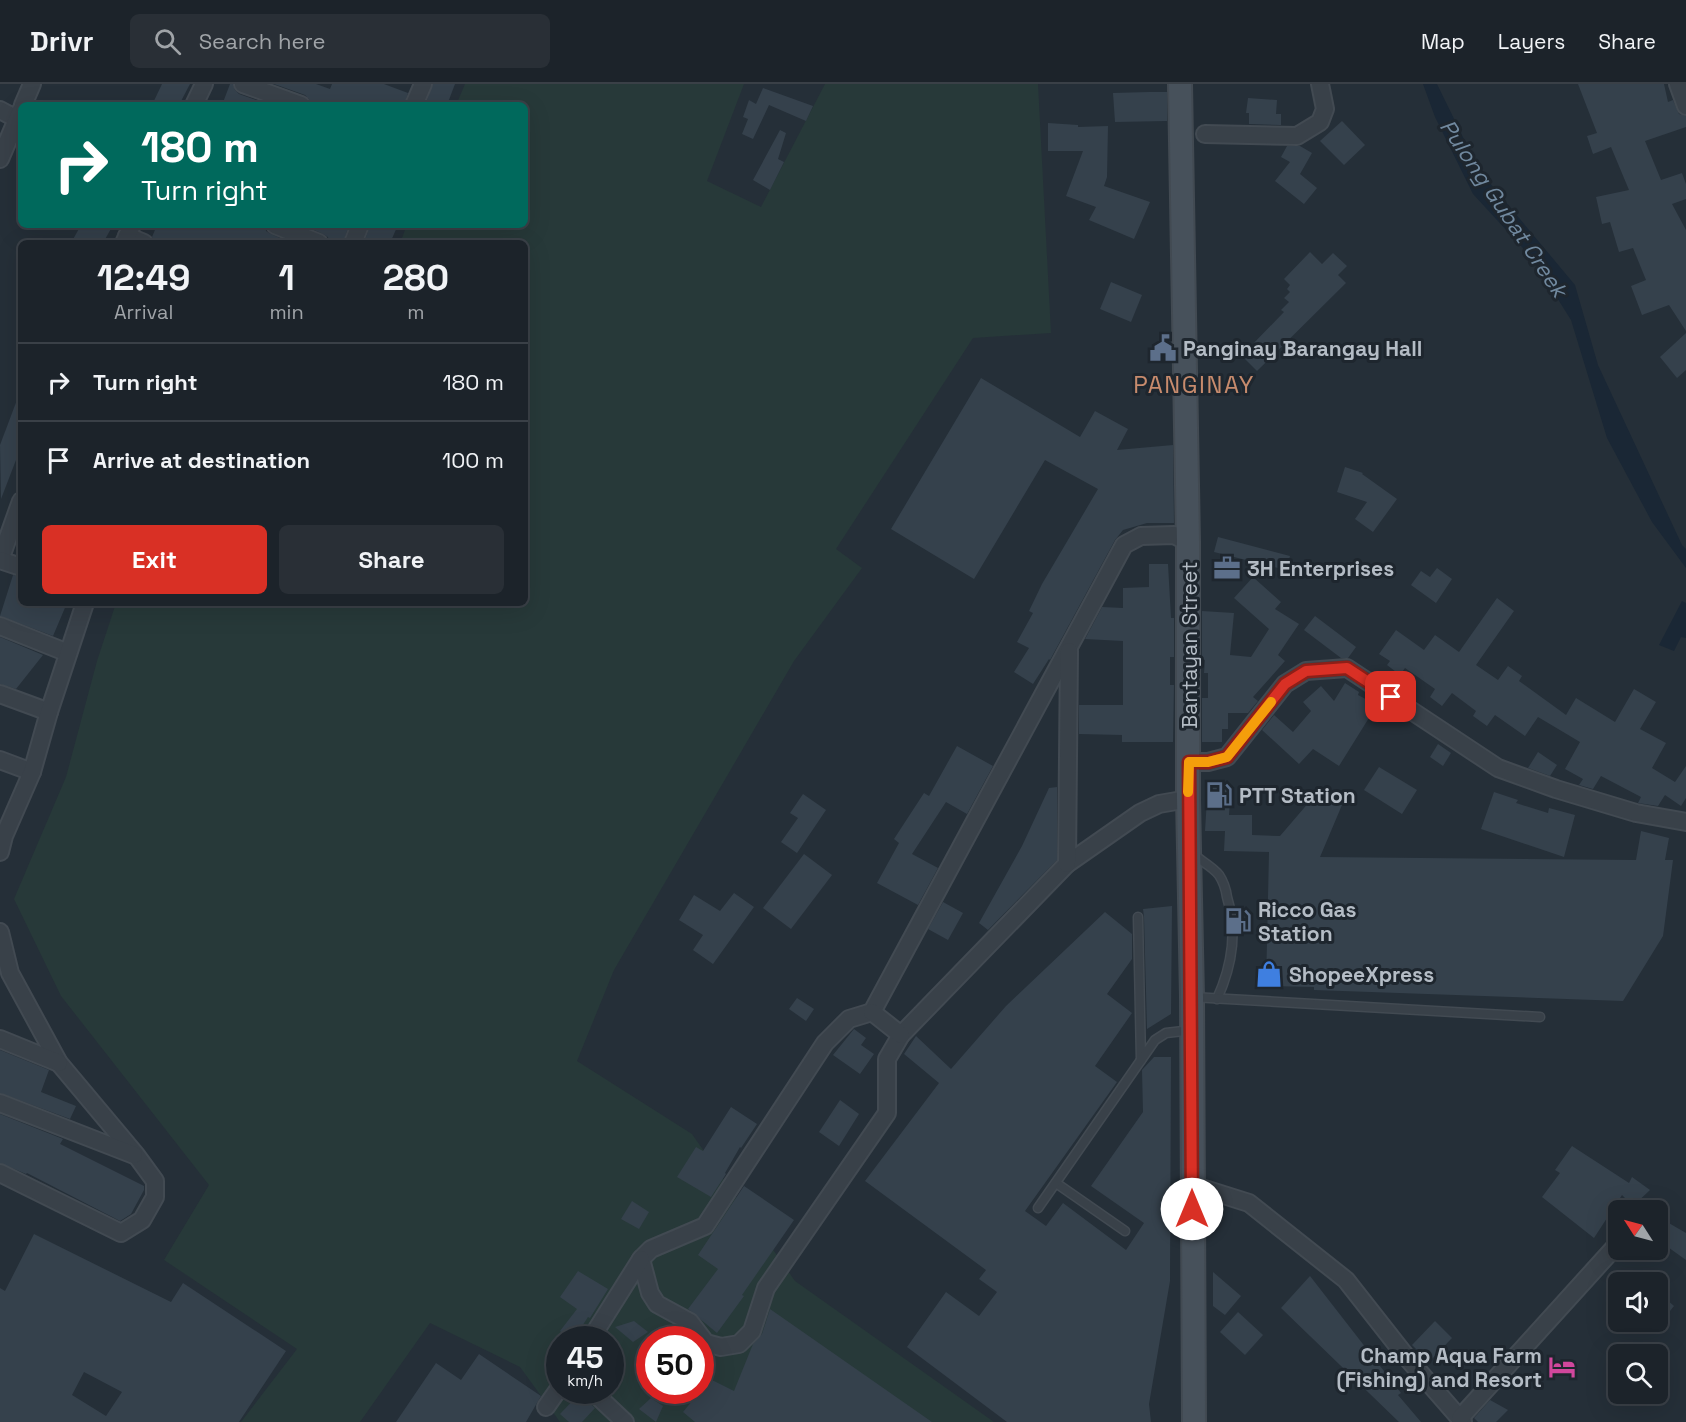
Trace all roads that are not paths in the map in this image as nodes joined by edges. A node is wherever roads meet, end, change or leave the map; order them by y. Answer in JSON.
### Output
{"nodes":[{"id":1,"x":32,"y":84,"type":"edge"},
{"id":2,"x":204,"y":84,"type":"edge"},
{"id":3,"x":243,"y":84,"type":"edge"},
{"id":4,"x":1180,"y":84,"type":"edge"},
{"id":5,"x":1320,"y":84,"type":"edge"},
{"id":6,"x":1678,"y":84,"type":"edge"},
{"id":7,"x":418,"y":86,"type":"edge"},
{"id":8,"x":24,"y":102,"type":"edge"},
{"id":9,"x":195,"y":102,"type":"edge"},
{"id":10,"x":293,"y":102,"type":"edge"},
{"id":11,"x":415,"y":102,"type":"edge"},
{"id":12,"x":1686,"y":106,"type":"edge"},
{"id":13,"x":0,"y":110,"type":"edge"},
{"id":14,"x":18,"y":111,"type":"edge"},
{"id":15,"x":18,"y":116,"type":"edge"},
{"id":16,"x":1205,"y":134,"type":"dead end"},
{"id":17,"x":0,"y":159,"type":"edge"},
{"id":18,"x":282,"y":228,"type":"edge"},
{"id":19,"x":312,"y":240,"type":"edge"},
{"id":20,"x":18,"y":510,"type":"edge"},
{"id":21,"x":1188,"y":542,"type":"junction"},
{"id":22,"x":0,"y":560,"type":"edge"},
{"id":23,"x":18,"y":566,"type":"edge"},
{"id":24,"x":84,"y":606,"type":"edge"},
{"id":25,"x":0,"y":626,"type":"edge"},
{"id":26,"x":1069,"y":647,"type":"junction"},
{"id":27,"x":68,"y":653,"type":"junction"},
{"id":28,"x":0,"y":694,"type":"edge"},
{"id":29,"x":49,"y":712,"type":"junction"},
{"id":30,"x":0,"y":760,"type":"edge"},
{"id":31,"x":1189,"y":762,"type":"junction"},
{"id":32,"x":32,"y":772,"type":"junction"},
{"id":33,"x":1188,"y":799,"type":"junction"},
{"id":34,"x":1686,"y":822,"type":"edge"},
{"id":35,"x":1,"y":840,"type":"edge"},
{"id":36,"x":1190,"y":852,"type":"junction"},
{"id":37,"x":1067,"y":864,"type":"junction"},
{"id":38,"x":1138,"y":917,"type":"dead end"},
{"id":39,"x":0,"y":932,"type":"edge"},
{"id":40,"x":5,"y":971,"type":"edge"},
{"id":41,"x":1192,"y":997,"type":"junction"},
{"id":42,"x":1217,"y":999,"type":"junction"},
{"id":43,"x":872,"y":1012,"type":"junction"},
{"id":44,"x":1540,"y":1017,"type":"dead end"},
{"id":45,"x":1192,"y":1030,"type":"junction"},
{"id":46,"x":901,"y":1035,"type":"junction"},
{"id":47,"x":0,"y":1039,"type":"edge"},
{"id":48,"x":1141,"y":1061,"type":"junction"},
{"id":49,"x":59,"y":1063,"type":"junction"},
{"id":50,"x":0,"y":1103,"type":"edge"},
{"id":51,"x":136,"y":1155,"type":"junction"},
{"id":52,"x":0,"y":1173,"type":"edge"},
{"id":53,"x":1056,"y":1183,"type":"junction"},
{"id":54,"x":1192,"y":1185,"type":"junction"},
{"id":55,"x":1038,"y":1208,"type":"dead end"},
{"id":56,"x":1125,"y":1231,"type":"dead end"},
{"id":57,"x":1608,"y":1255,"type":"edge"},
{"id":58,"x":642,"y":1259,"type":"junction"},
{"id":59,"x":600,"y":1326,"type":"edge"},
{"id":60,"x":548,"y":1404,"type":"edge"},
{"id":61,"x":606,"y":1404,"type":"edge"},
{"id":62,"x":546,"y":1407,"type":"dead end"},
{"id":63,"x":1462,"y":1420,"type":"edge"},
{"id":64,"x":625,"y":1422,"type":"edge"},
{"id":65,"x":1194,"y":1422,"type":"edge"}],
"edges":[{"from":1,"to":8,"type":"street"},
{"from":2,"to":9,"type":"street"},
{"from":3,"to":10,"type":"street"},
{"from":4,"to":21,"type":"main road","name":"Bantayan Street"},
{"from":5,"to":16,"type":"street"},
{"from":6,"to":12,"type":"street"},
{"from":7,"to":11,"type":"street"},
{"from":13,"to":14,"type":"street"},
{"from":15,"to":17,"type":"street"},
{"from":18,"to":19,"type":"street"},
{"from":20,"to":22,"type":"street"},
{"from":21,"to":26,"type":"street"},
{"from":21,"to":31,"type":"main road","name":"Bantayan Street"},
{"from":22,"to":23,"type":"street"},
{"from":24,"to":27,"type":"street"},
{"from":25,"to":27,"type":"street"},
{"from":26,"to":37,"type":"street"},
{"from":26,"to":43,"type":"street"},
{"from":27,"to":29,"type":"street"},
{"from":28,"to":29,"type":"street"},
{"from":29,"to":32,"type":"street"},
{"from":30,"to":32,"type":"street"},
{"from":31,"to":33,"type":"main road","name":"Bantayan Street"},
{"from":31,"to":34,"type":"street"},
{"from":32,"to":35,"type":"street"},
{"from":33,"to":36,"type":"main road","name":"Bantayan Street"},
{"from":33,"to":37,"type":"street"},
{"from":36,"to":41,"type":"main road","name":"Bantayan Street"},
{"from":36,"to":42,"type":"lane"},
{"from":37,"to":46,"type":"street"},
{"from":38,"to":48,"type":"lane"},
{"from":39,"to":40,"type":"street"},
{"from":40,"to":49,"type":"street"},
{"from":41,"to":42,"type":"lane"},
{"from":41,"to":45,"type":"main road","name":"Bantayan Street"},
{"from":42,"to":44,"type":"lane"},
{"from":43,"to":46,"type":"street"},
{"from":43,"to":58,"type":"street"},
{"from":45,"to":48,"type":"lane"},
{"from":45,"to":54,"type":"main road","name":"Bantayan Street"},
{"from":46,"to":58,"type":"street"},
{"from":47,"to":49,"type":"street"},
{"from":48,"to":53,"type":"lane"},
{"from":49,"to":51,"type":"street"},
{"from":50,"to":51,"type":"street"},
{"from":51,"to":52,"type":"street"},
{"from":53,"to":55,"type":"lane"},
{"from":53,"to":56,"type":"lane"},
{"from":54,"to":63,"type":"street"},
{"from":54,"to":65,"type":"main road","name":"Bantayan Street"},
{"from":57,"to":63,"type":"street"},
{"from":58,"to":59,"type":"street"},
{"from":60,"to":62,"type":"street"},
{"from":61,"to":64,"type":"street"}]}
